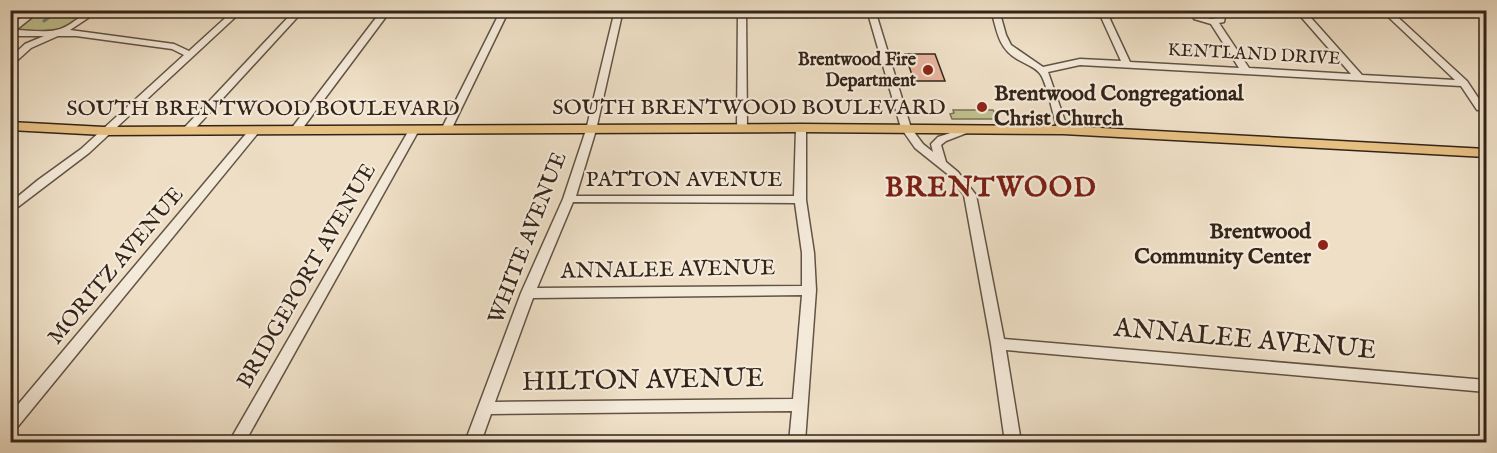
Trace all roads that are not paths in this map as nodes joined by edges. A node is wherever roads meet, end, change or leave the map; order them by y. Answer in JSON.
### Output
{"nodes":[{"id":1,"x":37,"y":10,"type":"edge"},
{"id":2,"x":96,"y":10,"type":"edge"},
{"id":3,"x":239,"y":10,"type":"edge"},
{"id":4,"x":300,"y":10,"type":"edge"},
{"id":5,"x":387,"y":10,"type":"edge"},
{"id":6,"x":505,"y":10,"type":"edge"},
{"id":7,"x":619,"y":10,"type":"edge"},
{"id":8,"x":742,"y":10,"type":"edge"},
{"id":9,"x":872,"y":10,"type":"edge"},
{"id":10,"x":995,"y":10,"type":"edge"},
{"id":11,"x":1092,"y":10,"type":"edge"},
{"id":12,"x":1299,"y":10,"type":"edge"},
{"id":13,"x":1385,"y":10,"type":"edge"},
{"id":14,"x":1108,"y":13,"type":"edge"},
{"id":15,"x":1214,"y":22,"type":"dead end"},
{"id":16,"x":10,"y":32,"type":"edge"},
{"id":17,"x":59,"y":33,"type":"junction"},
{"id":18,"x":203,"y":42,"type":"junction"},
{"id":19,"x":174,"y":47,"type":"junction"},
{"id":20,"x":188,"y":54,"type":"junction"},
{"id":21,"x":10,"y":64,"type":"edge"},
{"id":22,"x":1127,"y":65,"type":"junction"},
{"id":23,"x":1043,"y":70,"type":"junction"},
{"id":24,"x":1246,"y":71,"type":"junction"},
{"id":25,"x":1359,"y":77,"type":"junction"},
{"id":26,"x":1464,"y":83,"type":"junction"},
{"id":27,"x":1480,"y":108,"type":"dead end"},
{"id":28,"x":10,"y":126,"type":"edge"},
{"id":29,"x":801,"y":128,"type":"junction"},
{"id":30,"x":906,"y":128,"type":"junction"},
{"id":31,"x":742,"y":129,"type":"junction"},
{"id":32,"x":973,"y":129,"type":"junction"},
{"id":33,"x":414,"y":130,"type":"junction"},
{"id":34,"x":446,"y":130,"type":"junction"},
{"id":35,"x":591,"y":130,"type":"junction"},
{"id":36,"x":1063,"y":130,"type":"junction"},
{"id":37,"x":104,"y":131,"type":"junction"},
{"id":38,"x":187,"y":131,"type":"junction"},
{"id":39,"x":254,"y":131,"type":"junction"},
{"id":40,"x":295,"y":131,"type":"junction"},
{"id":41,"x":1486,"y":153,"type":"edge"},
{"id":42,"x":941,"y":163,"type":"junction"},
{"id":43,"x":569,"y":199,"type":"junction"},
{"id":44,"x":800,"y":200,"type":"junction"},
{"id":45,"x":10,"y":210,"type":"edge"},
{"id":46,"x":809,"y":290,"type":"junction"},
{"id":47,"x":528,"y":293,"type":"junction"},
{"id":48,"x":998,"y":344,"type":"junction"},
{"id":49,"x":1486,"y":386,"type":"edge"},
{"id":50,"x":799,"y":405,"type":"junction"},
{"id":51,"x":488,"y":408,"type":"junction"},
{"id":52,"x":10,"y":426,"type":"edge"},
{"id":53,"x":237,"y":442,"type":"edge"},
{"id":54,"x":473,"y":442,"type":"edge"},
{"id":55,"x":796,"y":442,"type":"edge"},
{"id":56,"x":1013,"y":442,"type":"edge"}],
"edges":[{"from":1,"to":16,"type":"street"},
{"from":2,"to":17,"type":"street"},
{"from":3,"to":18,"type":"street"},
{"from":4,"to":38,"type":"street"},
{"from":5,"to":40,"type":"street"},
{"from":6,"to":34,"type":"street"},
{"from":7,"to":35,"type":"street","name":"WHITE AVENUE"},
{"from":8,"to":31,"type":"street"},
{"from":9,"to":30,"type":"street"},
{"from":10,"to":23,"type":"street"},
{"from":11,"to":14,"type":"street"},
{"from":12,"to":25,"type":"street"},
{"from":13,"to":26,"type":"street"},
{"from":14,"to":22,"type":"street"},
{"from":15,"to":24,"type":"street"},
{"from":16,"to":17,"type":"street"},
{"from":17,"to":19,"type":"street"},
{"from":17,"to":21,"type":"street"},
{"from":18,"to":19,"type":"street"},
{"from":18,"to":20,"type":"street"},
{"from":19,"to":20,"type":"street"},
{"from":20,"to":37,"type":"street"},
{"from":22,"to":23,"type":"street","name":"KENTLAND DRIVE"},
{"from":22,"to":24,"type":"street","name":"KENTLAND DRIVE"},
{"from":23,"to":36,"type":"street"},
{"from":24,"to":25,"type":"street","name":"KENTLAND DRIVE"},
{"from":25,"to":26,"type":"street","name":"KENTLAND DRIVE"},
{"from":26,"to":27,"type":"street"},
{"from":28,"to":37,"type":"main road","name":"SOUTH BRENTWOOD BOULEVARD"},
{"from":29,"to":30,"type":"main road","name":"SOUTH BRENTWOOD BOULEVARD"},
{"from":29,"to":31,"type":"main road","name":"SOUTH BRENTWOOD BOULEVARD"},
{"from":29,"to":44,"type":"street"},
{"from":30,"to":32,"type":"main road","name":"SOUTH BRENTWOOD BOULEVARD"},
{"from":30,"to":42,"type":"street"},
{"from":31,"to":35,"type":"main road","name":"SOUTH BRENTWOOD BOULEVARD"},
{"from":32,"to":36,"type":"main road","name":"SOUTH BRENTWOOD BOULEVARD"},
{"from":32,"to":42,"type":"street"},
{"from":33,"to":34,"type":"main road","name":"SOUTH BRENTWOOD BOULEVARD"},
{"from":33,"to":40,"type":"main road","name":"SOUTH BRENTWOOD BOULEVARD"},
{"from":33,"to":53,"type":"street","name":"BRIDGEPORT AVENUE"},
{"from":34,"to":35,"type":"main road","name":"SOUTH BRENTWOOD BOULEVARD"},
{"from":35,"to":43,"type":"street","name":"WHITE AVENUE"},
{"from":36,"to":41,"type":"main road","name":"SOUTH BRENTWOOD BOULEVARD"},
{"from":37,"to":38,"type":"main road","name":"SOUTH BRENTWOOD BOULEVARD"},
{"from":37,"to":45,"type":"street"},
{"from":38,"to":39,"type":"main road","name":"SOUTH BRENTWOOD BOULEVARD"},
{"from":39,"to":40,"type":"main road","name":"SOUTH BRENTWOOD BOULEVARD"},
{"from":39,"to":52,"type":"street","name":"MORITZ AVENUE"},
{"from":42,"to":48,"type":"street"},
{"from":43,"to":44,"type":"street","name":"PATTON AVENUE"},
{"from":43,"to":47,"type":"street","name":"WHITE AVENUE"},
{"from":44,"to":46,"type":"street"},
{"from":46,"to":47,"type":"street","name":"ANNALEE AVENUE"},
{"from":46,"to":50,"type":"street"},
{"from":47,"to":51,"type":"street","name":"WHITE AVENUE"},
{"from":48,"to":49,"type":"street","name":"ANNALEE AVENUE"},
{"from":48,"to":56,"type":"street"},
{"from":50,"to":51,"type":"street","name":"HILTON AVENUE"},
{"from":50,"to":55,"type":"street"},
{"from":51,"to":54,"type":"street","name":"WHITE AVENUE"}]}
